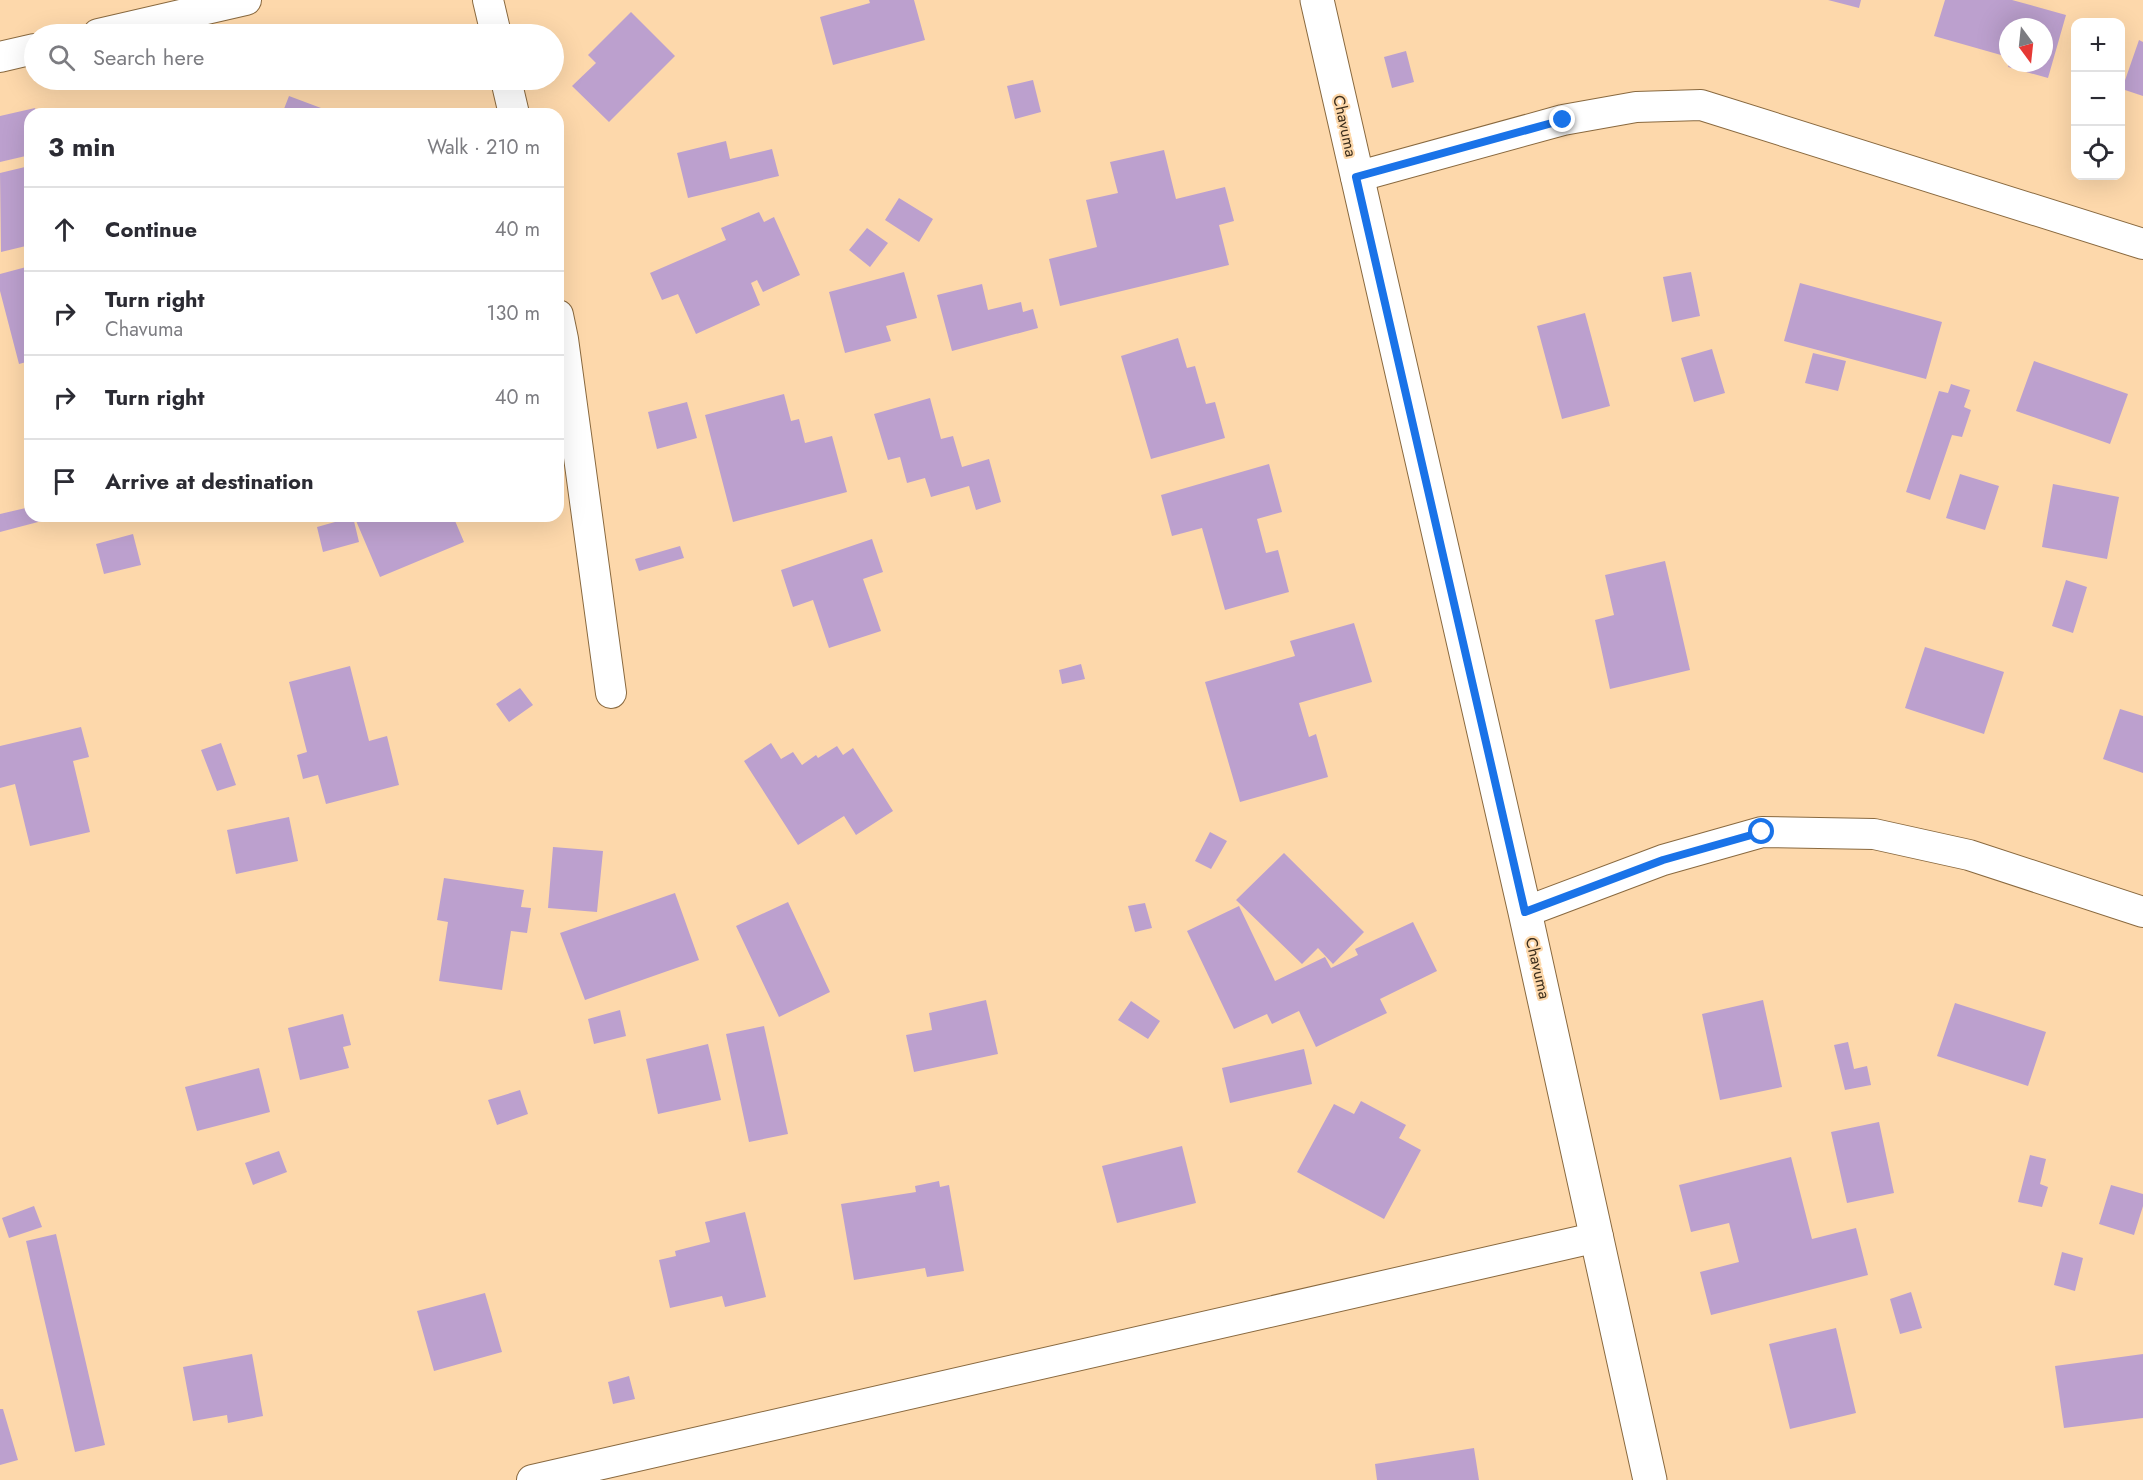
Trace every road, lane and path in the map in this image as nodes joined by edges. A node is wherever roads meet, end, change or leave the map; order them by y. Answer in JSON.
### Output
{"nodes":[{"id":1,"x":246,"y":0,"type":"edge"},
{"id":2,"x":488,"y":0,"type":"edge"},
{"id":3,"x":1317,"y":0,"type":"edge"},
{"id":4,"x":142,"y":24,"type":"edge"},
{"id":5,"x":494,"y":24,"type":"edge"},
{"id":6,"x":24,"y":51,"type":"edge"},
{"id":7,"x":0,"y":57,"type":"edge"},
{"id":8,"x":508,"y":90,"type":"edge"},
{"id":9,"x":513,"y":108,"type":"edge"},
{"id":10,"x":1356,"y":177,"type":"junction"},
{"id":11,"x":2143,"y":244,"type":"edge"},
{"id":12,"x":564,"y":346,"type":"edge"},
{"id":13,"x":611,"y":693,"type":"dead end"},
{"id":14,"x":1525,"y":912,"type":"junction"},
{"id":15,"x":2143,"y":912,"type":"edge"},
{"id":16,"x":1598,"y":1237,"type":"junction"},
{"id":17,"x":532,"y":1480,"type":"edge"},
{"id":18,"x":1650,"y":1480,"type":"edge"}],
"edges":[{"from":1,"to":4,"type":"street"},
{"from":2,"to":5,"type":"street"},
{"from":3,"to":10,"type":"street","name":"Chavuma"},
{"from":6,"to":7,"type":"street"},
{"from":8,"to":9,"type":"street"},
{"from":10,"to":11,"type":"street"},
{"from":10,"to":14,"type":"street","name":"Chavuma"},
{"from":12,"to":13,"type":"street"},
{"from":14,"to":15,"type":"street"},
{"from":14,"to":16,"type":"street","name":"Chavuma"},
{"from":16,"to":17,"type":"street"},
{"from":16,"to":18,"type":"street","name":"Chavuma"}]}
